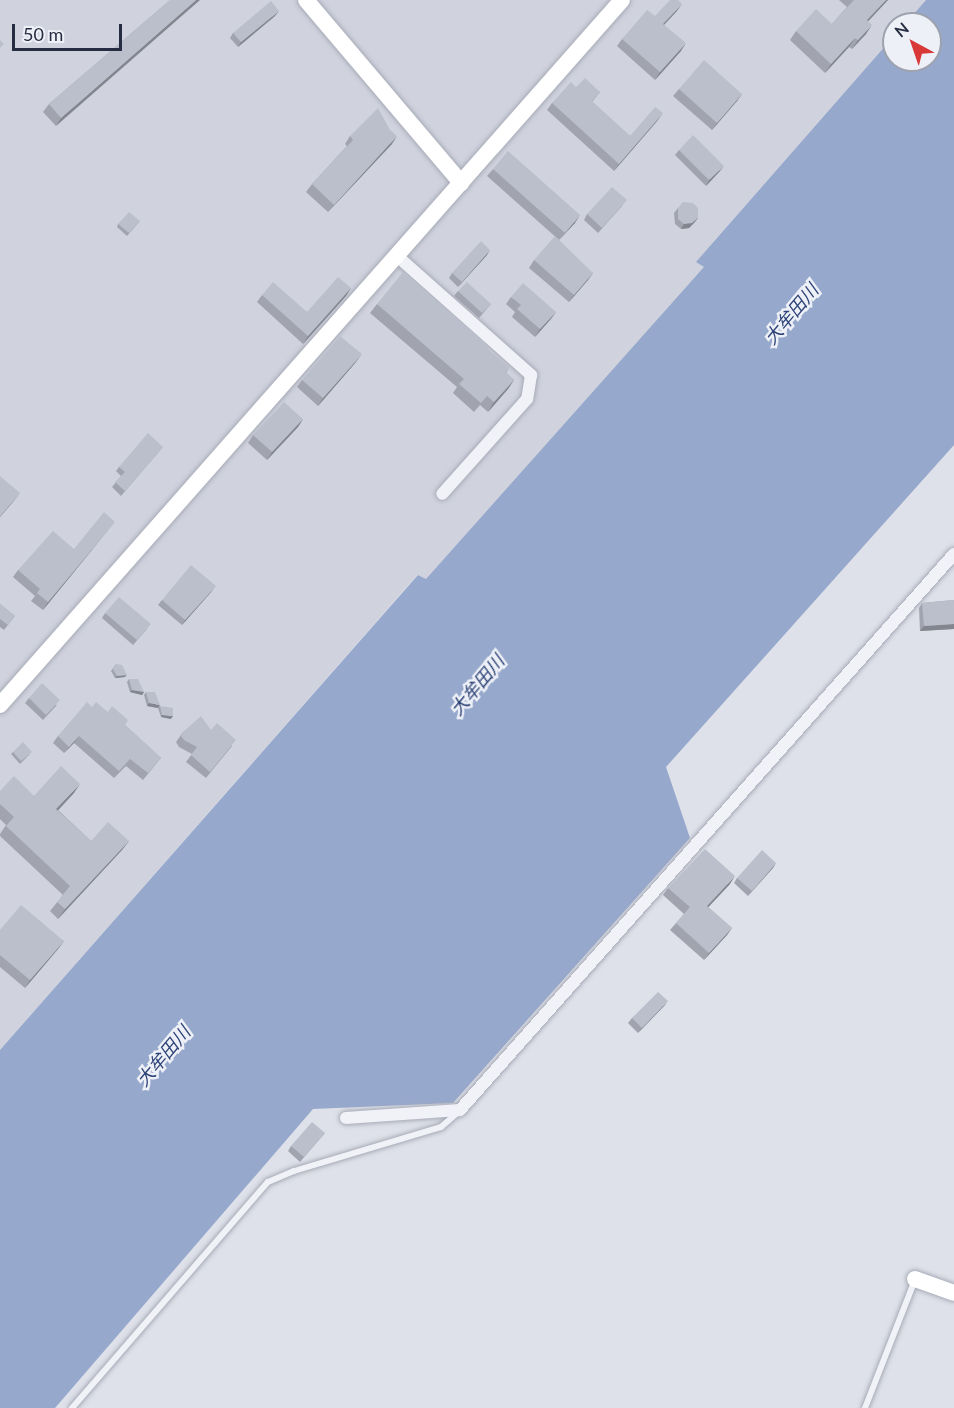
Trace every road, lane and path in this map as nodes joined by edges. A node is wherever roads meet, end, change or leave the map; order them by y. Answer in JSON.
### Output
{"nodes":[{"id":1,"x":306,"y":0,"type":"edge"},
{"id":2,"x":622,"y":0,"type":"edge"},
{"id":3,"x":461,"y":183,"type":"junction"},
{"id":4,"x":396,"y":255,"type":"junction"},
{"id":5,"x":442,"y":494,"type":"dead end"},
{"id":6,"x":954,"y":554,"type":"edge"},
{"id":7,"x":0,"y":705,"type":"edge"},
{"id":8,"x":460,"y":1110,"type":"junction"},
{"id":9,"x":346,"y":1118,"type":"dead end"},
{"id":10,"x":915,"y":1279,"type":"joint"},
{"id":11,"x":954,"y":1293,"type":"edge"},
{"id":12,"x":72,"y":1408,"type":"edge"},
{"id":13,"x":865,"y":1408,"type":"edge"}],
"edges":[{"from":1,"to":3,"type":"street"},
{"from":2,"to":3,"type":"street"},
{"from":3,"to":4,"type":"street"},
{"from":4,"to":5,"type":"street"},
{"from":4,"to":7,"type":"street"},
{"from":6,"to":8,"type":"street"},
{"from":8,"to":9,"type":"street"},
{"from":8,"to":12,"type":"lane"},
{"from":10,"to":11,"type":"street"},
{"from":10,"to":13,"type":"lane"}]}
